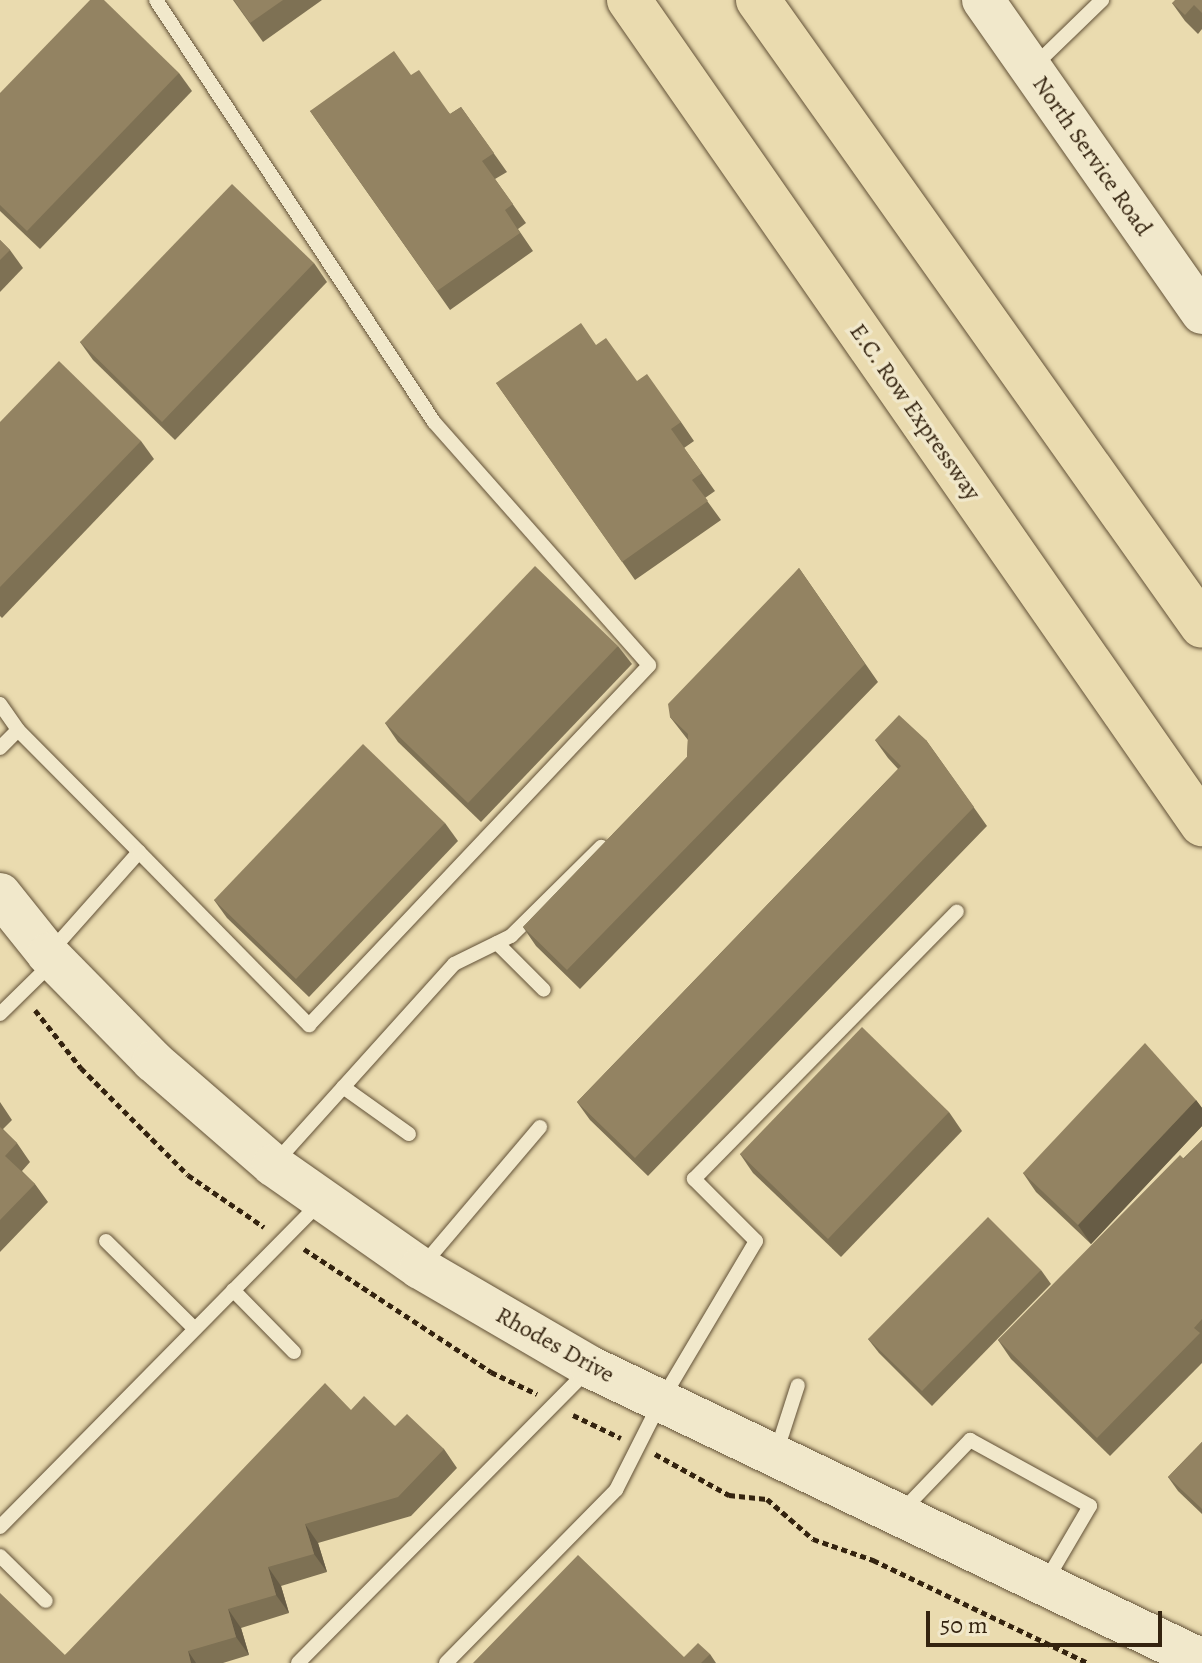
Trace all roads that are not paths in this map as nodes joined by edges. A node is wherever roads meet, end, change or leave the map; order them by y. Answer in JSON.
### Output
{"nodes":[{"id":1,"x":156,"y":0,"type":"edge"},
{"id":2,"x":629,"y":0,"type":"edge"},
{"id":3,"x":758,"y":0,"type":"edge"},
{"id":4,"x":983,"y":0,"type":"edge"},
{"id":5,"x":1102,"y":0,"type":"edge"},
{"id":6,"x":1031,"y":69,"type":"junction"},
{"id":7,"x":1202,"y":313,"type":"edge"},
{"id":8,"x":1202,"y":626,"type":"edge"},
{"id":9,"x":0,"y":704,"type":"edge"},
{"id":10,"x":18,"y":730,"type":"junction"},
{"id":11,"x":0,"y":748,"type":"edge"},
{"id":12,"x":1202,"y":824,"type":"edge"},
{"id":13,"x":608,"y":840,"type":"edge"},
{"id":14,"x":139,"y":852,"type":"junction"},
{"id":15,"x":0,"y":894,"type":"edge"},
{"id":16,"x":957,"y":911,"type":"dead end"},
{"id":17,"x":497,"y":943,"type":"junction"},
{"id":18,"x":51,"y":958,"type":"junction"},
{"id":19,"x":544,"y":990,"type":"dead end"},
{"id":20,"x":0,"y":1014,"type":"edge"},
{"id":21,"x":343,"y":1087,"type":"junction"},
{"id":22,"x":540,"y":1127,"type":"dead end"},
{"id":23,"x":409,"y":1134,"type":"dead end"},
{"id":24,"x":273,"y":1165,"type":"junction"},
{"id":25,"x":322,"y":1200,"type":"junction"},
{"id":26,"x":106,"y":1241,"type":"dead end"},
{"id":27,"x":420,"y":1268,"type":"junction"},
{"id":28,"x":233,"y":1290,"type":"junction"},
{"id":29,"x":195,"y":1329,"type":"junction"},
{"id":30,"x":294,"y":1352,"type":"dead end"},
{"id":31,"x":590,"y":1367,"type":"junction"},
{"id":32,"x":798,"y":1385,"type":"dead end"},
{"id":33,"x":661,"y":1401,"type":"junction"},
{"id":34,"x":775,"y":1456,"type":"junction"},
{"id":35,"x":898,"y":1515,"type":"junction"},
{"id":36,"x":0,"y":1527,"type":"edge"},
{"id":37,"x":0,"y":1556,"type":"edge"},
{"id":38,"x":1044,"y":1584,"type":"junction"},
{"id":39,"x":46,"y":1601,"type":"dead end"},
{"id":40,"x":1191,"y":1659,"type":"edge"},
{"id":41,"x":298,"y":1663,"type":"edge"},
{"id":42,"x":446,"y":1663,"type":"edge"}],
"edges":[{"from":1,"to":14,"type":"lane"},
{"from":2,"to":12,"type":"highway","name":"E.C. Row Expressway"},
{"from":3,"to":8,"type":"highway"},
{"from":4,"to":6,"type":"street","name":"North Service Road"},
{"from":5,"to":6,"type":"lane"},
{"from":6,"to":7,"type":"street","name":"North Service Road"},
{"from":9,"to":10,"type":"lane"},
{"from":10,"to":11,"type":"lane"},
{"from":10,"to":14,"type":"lane"},
{"from":13,"to":17,"type":"lane"},
{"from":14,"to":18,"type":"lane"},
{"from":15,"to":18,"type":"street","name":"Rhodes Drive"},
{"from":16,"to":33,"type":"lane"},
{"from":17,"to":19,"type":"lane"},
{"from":17,"to":21,"type":"lane"},
{"from":18,"to":20,"type":"lane"},
{"from":18,"to":24,"type":"street","name":"Rhodes Drive"},
{"from":21,"to":23,"type":"lane"},
{"from":21,"to":24,"type":"lane"},
{"from":22,"to":27,"type":"lane"},
{"from":24,"to":25,"type":"street","name":"Rhodes Drive"},
{"from":25,"to":27,"type":"street","name":"Rhodes Drive"},
{"from":25,"to":28,"type":"lane"},
{"from":26,"to":29,"type":"lane"},
{"from":27,"to":31,"type":"street","name":"Rhodes Drive"},
{"from":28,"to":29,"type":"lane"},
{"from":28,"to":30,"type":"lane"},
{"from":29,"to":36,"type":"lane"},
{"from":31,"to":33,"type":"street","name":"Rhodes Drive"},
{"from":31,"to":41,"type":"lane"},
{"from":32,"to":34,"type":"lane"},
{"from":33,"to":34,"type":"street","name":"Rhodes Drive"},
{"from":33,"to":42,"type":"lane"},
{"from":34,"to":35,"type":"street","name":"Rhodes Drive"},
{"from":35,"to":38,"type":"street","name":"Rhodes Drive"},
{"from":35,"to":38,"type":"lane"},
{"from":37,"to":39,"type":"lane"},
{"from":38,"to":40,"type":"street","name":"Rhodes Drive"}]}
